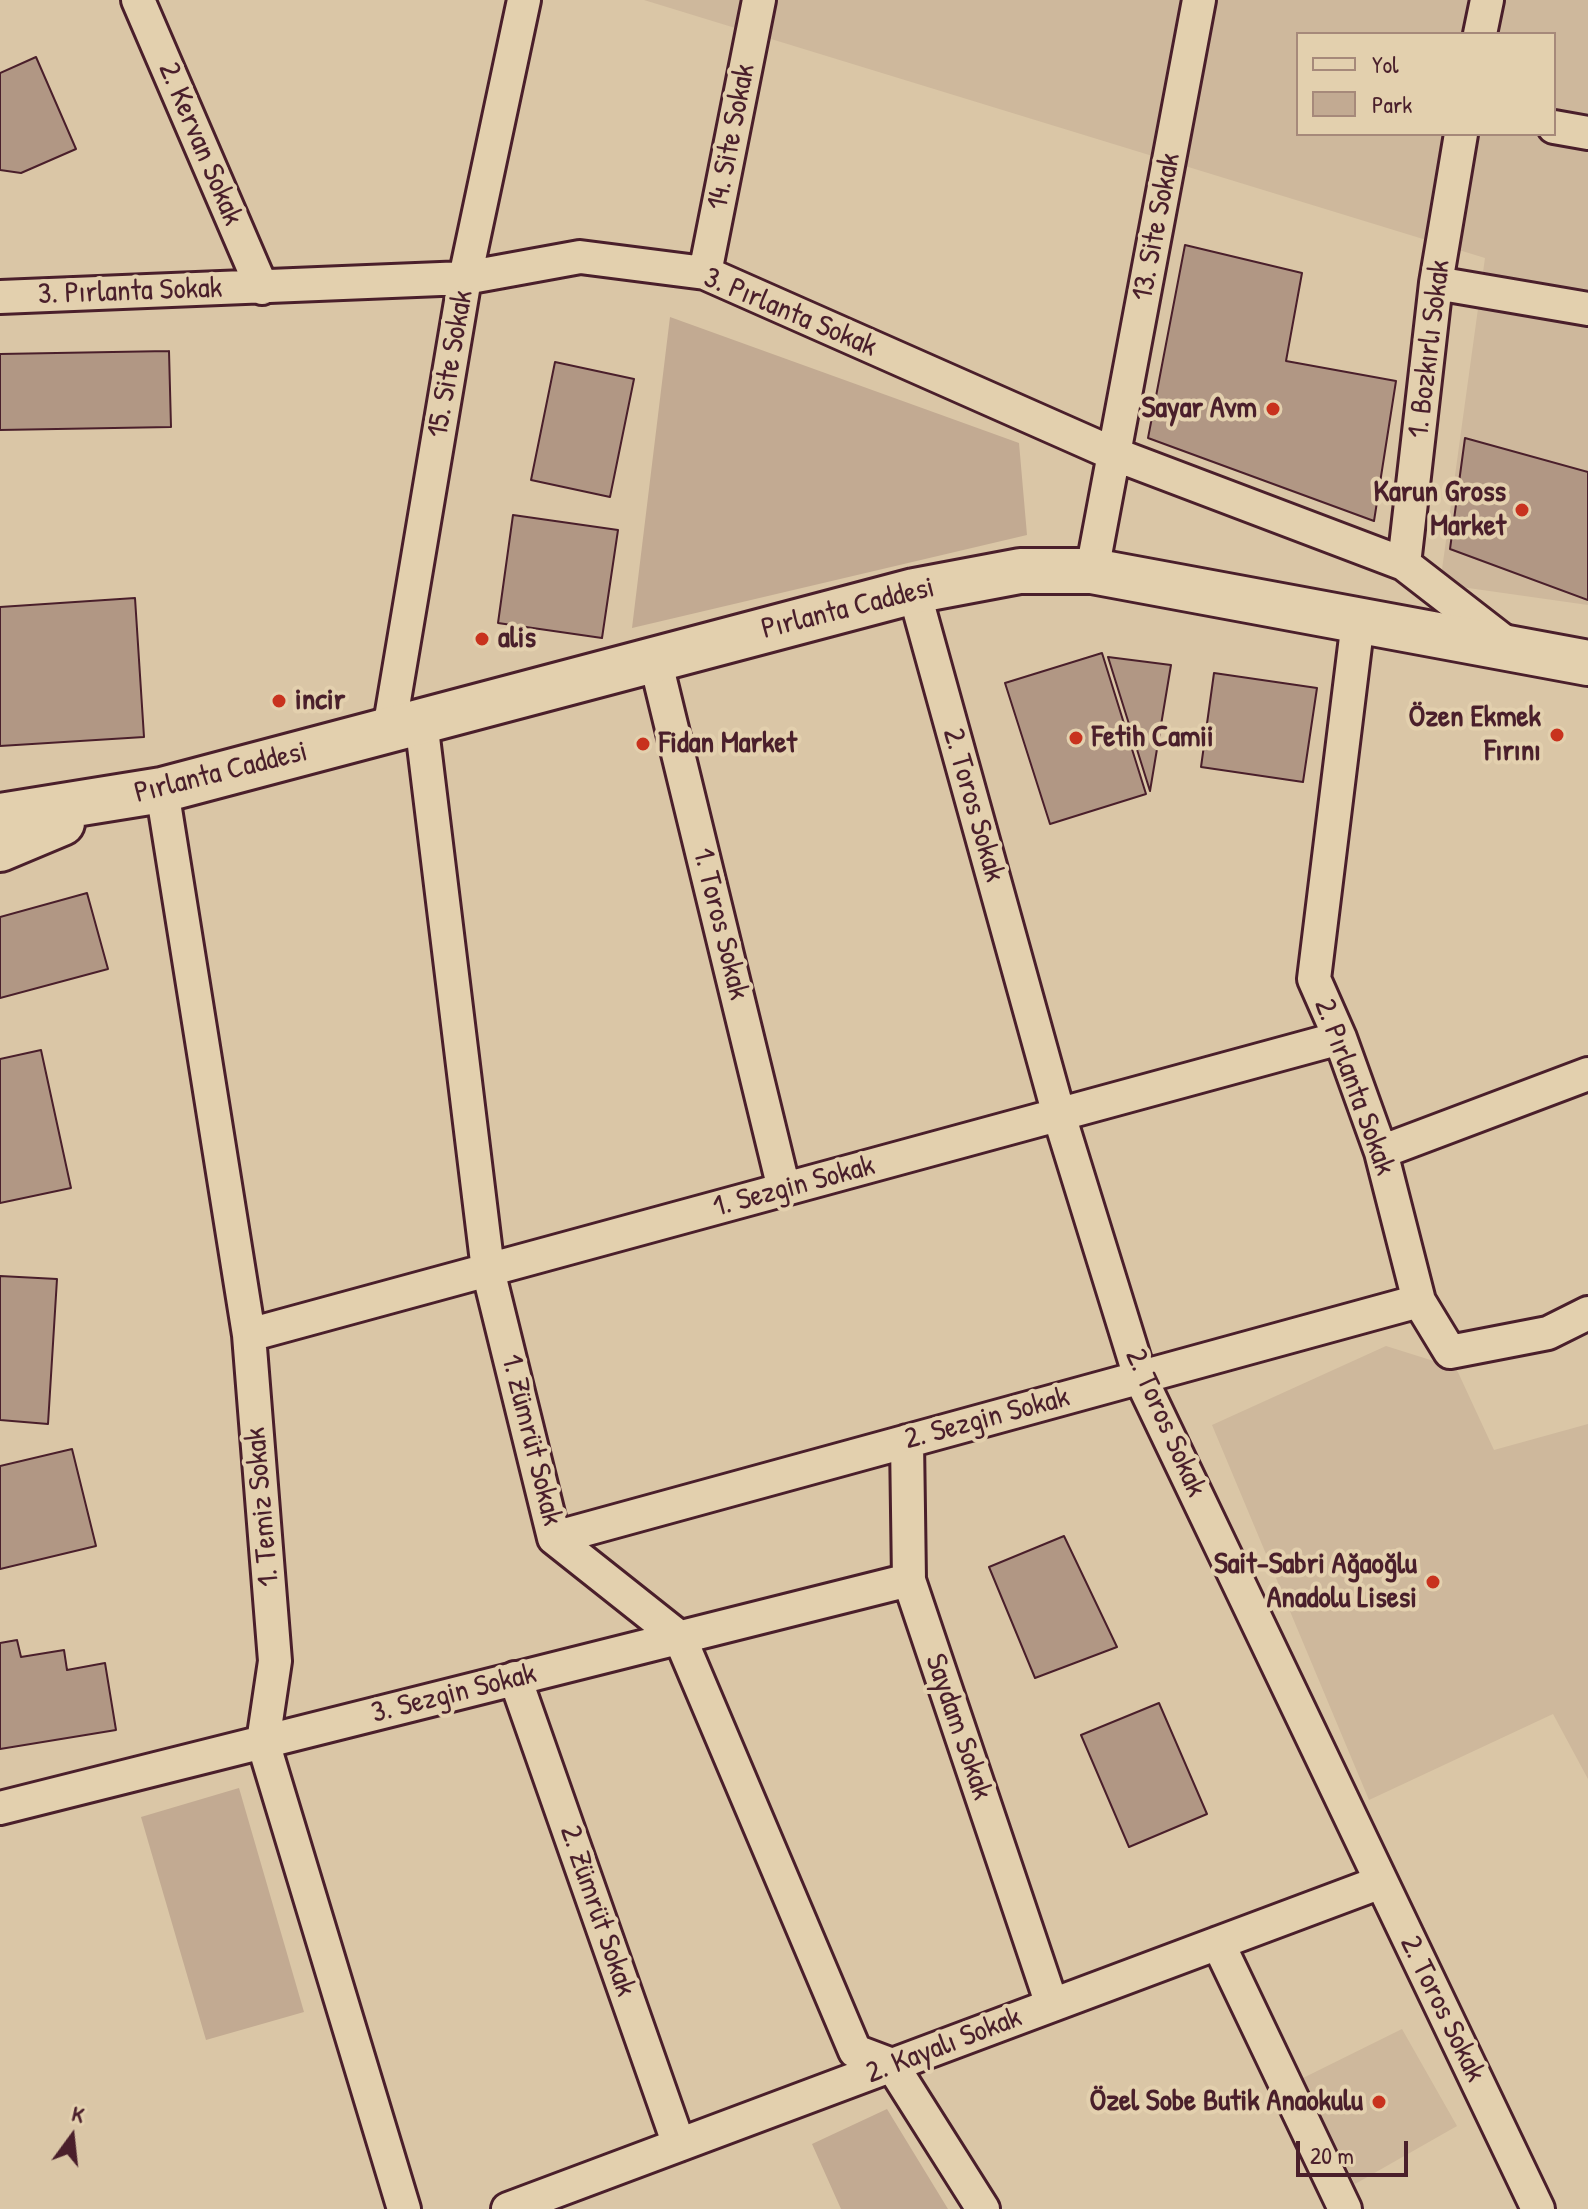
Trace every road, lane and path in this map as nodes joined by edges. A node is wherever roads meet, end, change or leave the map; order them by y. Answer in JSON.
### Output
{"nodes":[{"id":1,"x":138,"y":0,"type":"edge"},
{"id":2,"x":524,"y":0,"type":"edge"},
{"id":3,"x":759,"y":0,"type":"edge"},
{"id":4,"x":1199,"y":0,"type":"edge"},
{"id":5,"x":1487,"y":0,"type":"edge"},
{"id":6,"x":1480,"y":32,"type":"edge"},
{"id":7,"x":1556,"y":127,"type":"edge"},
{"id":8,"x":1588,"y":133,"type":"edge"},
{"id":9,"x":1461,"y":136,"type":"edge"},
{"id":10,"x":705,"y":273,"type":"junction"},
{"id":11,"x":465,"y":278,"type":"junction"},
{"id":12,"x":1436,"y":283,"type":"junction"},
{"id":13,"x":262,"y":288,"type":"junction"},
{"id":14,"x":0,"y":297,"type":"edge"},
{"id":15,"x":1588,"y":309,"type":"edge"},
{"id":16,"x":1114,"y":454,"type":"junction"},
{"id":17,"x":1404,"y":564,"type":"junction"},
{"id":18,"x":1092,"y":571,"type":"junction"},
{"id":19,"x":914,"y":591,"type":"junction"},
{"id":20,"x":1358,"y":621,"type":"junction"},
{"id":21,"x":1513,"y":649,"type":"junction"},
{"id":22,"x":655,"y":659,"type":"junction"},
{"id":23,"x":1588,"y":663,"type":"edge"},
{"id":24,"x":405,"y":726,"type":"junction"},
{"id":25,"x":162,"y":790,"type":"junction"},
{"id":26,"x":120,"y":799,"type":"junction"},
{"id":27,"x":0,"y":816,"type":"edge"},
{"id":28,"x":0,"y":849,"type":"edge"},
{"id":29,"x":1340,"y":1038,"type":"junction"},
{"id":30,"x":1588,"y":1074,"type":"edge"},
{"id":31,"x":1059,"y":1115,"type":"junction"},
{"id":32,"x":1381,"y":1152,"type":"junction"},
{"id":33,"x":784,"y":1189,"type":"junction"},
{"id":34,"x":488,"y":1270,"type":"junction"},
{"id":35,"x":1419,"y":1301,"type":"junction"},
{"id":36,"x":1588,"y":1313,"type":"edge"},
{"id":37,"x":249,"y":1335,"type":"junction"},
{"id":38,"x":1140,"y":1377,"type":"junction"},
{"id":39,"x":907,"y":1441,"type":"junction"},
{"id":40,"x":554,"y":1538,"type":"junction"},
{"id":41,"x":909,"y":1580,"type":"junction"},
{"id":42,"x":680,"y":1638,"type":"junction"},
{"id":43,"x":515,"y":1678,"type":"junction"},
{"id":44,"x":263,"y":1742,"type":"junction"},
{"id":45,"x":0,"y":1808,"type":"edge"},
{"id":46,"x":1381,"y":1882,"type":"junction"},
{"id":47,"x":1218,"y":1943,"type":"junction"},
{"id":48,"x":1052,"y":2005,"type":"junction"},
{"id":49,"x":892,"y":2065,"type":"junction"},
{"id":50,"x":679,"y":2145,"type":"junction"},
{"id":51,"x":404,"y":2209,"type":"edge"},
{"id":52,"x":508,"y":2209,"type":"edge"},
{"id":53,"x":983,"y":2209,"type":"edge"},
{"id":54,"x":1345,"y":2209,"type":"edge"},
{"id":55,"x":1538,"y":2209,"type":"edge"}],
"edges":[{"from":1,"to":13,"type":"street","name":"2. Kervan Sokak"},
{"from":2,"to":11,"type":"street","name":"15. Site Sokak"},
{"from":3,"to":10,"type":"street","name":"14. Site Sokak"},
{"from":4,"to":16,"type":"street","name":"13. Site Sokak"},
{"from":5,"to":6,"type":"street"},
{"from":7,"to":8,"type":"street"},
{"from":9,"to":12,"type":"street","name":"1. Bozkırlı Sokak"},
{"from":10,"to":11,"type":"street","name":"3. Pırlanta Sokak"},
{"from":10,"to":16,"type":"street","name":"3. Pırlanta Sokak"},
{"from":11,"to":13,"type":"street","name":"3. Pırlanta Sokak"},
{"from":11,"to":24,"type":"street","name":"15. Site Sokak"},
{"from":12,"to":15,"type":"street"},
{"from":12,"to":17,"type":"street","name":"1. Bozkırlı Sokak"},
{"from":13,"to":14,"type":"street","name":"3. Pırlanta Sokak"},
{"from":16,"to":17,"type":"street","name":"3. Pırlanta Sokak"},
{"from":16,"to":18,"type":"street","name":"13. Site Sokak"},
{"from":17,"to":21,"type":"street","name":"3. Pırlanta Sokak"},
{"from":18,"to":19,"type":"street","name":"Pırlanta Caddesi"},
{"from":18,"to":20,"type":"street","name":"Pırlanta Caddesi"},
{"from":19,"to":22,"type":"street","name":"Pırlanta Caddesi"},
{"from":19,"to":31,"type":"street","name":"2. Toros Sokak"},
{"from":20,"to":21,"type":"street","name":"Pırlanta Caddesi"},
{"from":20,"to":29,"type":"street","name":"2. Pırlanta Sokak"},
{"from":21,"to":23,"type":"street","name":"Pırlanta Caddesi"},
{"from":22,"to":24,"type":"street","name":"Pırlanta Caddesi"},
{"from":22,"to":33,"type":"street","name":"1. Toros Sokak"},
{"from":24,"to":25,"type":"street","name":"Pırlanta Caddesi"},
{"from":24,"to":34,"type":"street","name":"1. Zümrüt Sokak"},
{"from":25,"to":26,"type":"street","name":"Pırlanta Caddesi"},
{"from":25,"to":37,"type":"street","name":"1. Temiz Sokak"},
{"from":26,"to":27,"type":"street","name":"Pırlanta Caddesi"},
{"from":26,"to":28,"type":"street","name":"Pırlanta Caddesi"},
{"from":29,"to":31,"type":"street","name":"1. Sezgin Sokak"},
{"from":29,"to":32,"type":"street","name":"2. Pırlanta Sokak"},
{"from":30,"to":32,"type":"street"},
{"from":31,"to":33,"type":"street","name":"1. Sezgin Sokak"},
{"from":31,"to":38,"type":"street","name":"2. Toros Sokak"},
{"from":32,"to":35,"type":"street","name":"2. Pırlanta Sokak"},
{"from":33,"to":34,"type":"street","name":"1. Sezgin Sokak"},
{"from":34,"to":37,"type":"street","name":"1. Sezgin Sokak"},
{"from":34,"to":40,"type":"street","name":"1. Zümrüt Sokak"},
{"from":35,"to":36,"type":"street","name":"2. Pırlanta Sokak"},
{"from":35,"to":38,"type":"street","name":"2. Sezgin Sokak"},
{"from":37,"to":44,"type":"street","name":"1. Temiz Sokak"},
{"from":38,"to":39,"type":"street","name":"2. Sezgin Sokak"},
{"from":38,"to":46,"type":"street","name":"2. Toros Sokak"},
{"from":39,"to":40,"type":"street","name":"2. Sezgin Sokak"},
{"from":39,"to":41,"type":"street","name":"Saydam Sokak"},
{"from":40,"to":42,"type":"street","name":"1. Zümrüt Sokak"},
{"from":41,"to":42,"type":"street","name":"3. Sezgin Sokak"},
{"from":41,"to":48,"type":"street","name":"Saydam Sokak"},
{"from":42,"to":43,"type":"street","name":"3. Sezgin Sokak"},
{"from":42,"to":49,"type":"street","name":"1. Zümrüt Sokak"},
{"from":43,"to":44,"type":"street","name":"3. Sezgin Sokak"},
{"from":43,"to":50,"type":"street","name":"2. Zümrüt Sokak"},
{"from":44,"to":45,"type":"street","name":"3. Sezgin Sokak"},
{"from":44,"to":51,"type":"street","name":"1. Temiz Sokak"},
{"from":46,"to":47,"type":"street","name":"2. Kayalı Sokak"},
{"from":46,"to":55,"type":"street","name":"2. Toros Sokak"},
{"from":47,"to":48,"type":"street","name":"2. Kayalı Sokak"},
{"from":47,"to":54,"type":"street"},
{"from":48,"to":49,"type":"street","name":"2. Kayalı Sokak"},
{"from":49,"to":50,"type":"street","name":"2. Kayalı Sokak"},
{"from":49,"to":53,"type":"street"},
{"from":50,"to":52,"type":"street","name":"2. Kayalı Sokak"}]}
